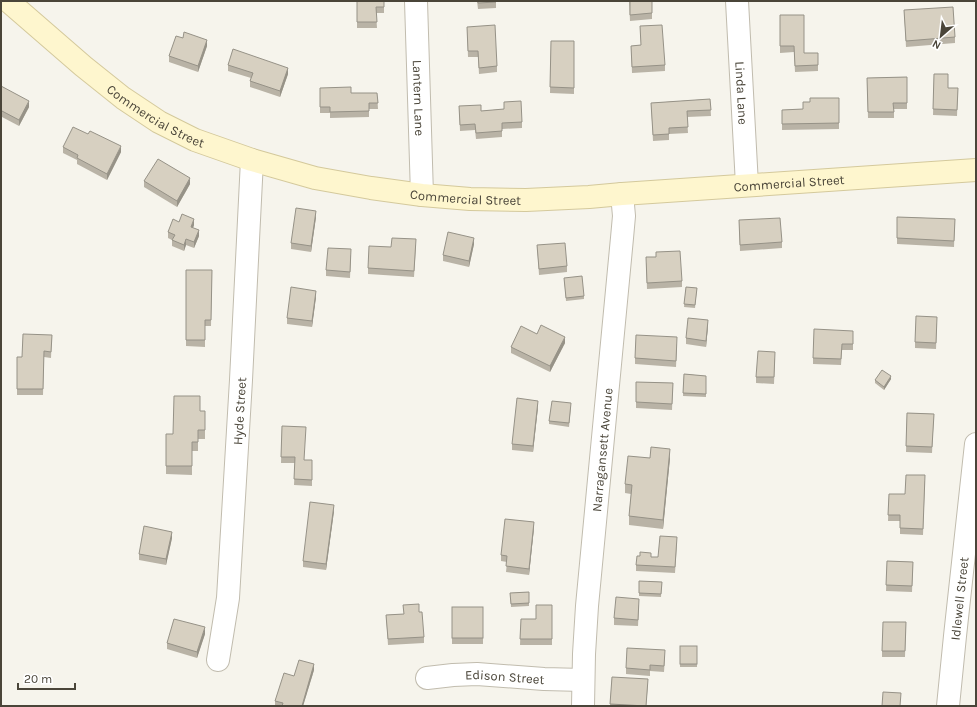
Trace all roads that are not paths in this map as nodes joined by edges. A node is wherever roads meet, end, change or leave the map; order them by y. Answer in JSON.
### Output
{"nodes":[{"id":1,"x":416,"y":1,"type":"edge"},
{"id":2,"x":737,"y":1,"type":"edge"},
{"id":3,"x":13,"y":3,"type":"edge"},
{"id":4,"x":252,"y":160,"type":"junction"},
{"id":5,"x":976,"y":170,"type":"edge"},
{"id":6,"x":748,"y":185,"type":"junction"},
{"id":7,"x":622,"y":194,"type":"junction"},
{"id":8,"x":422,"y":195,"type":"junction"},
{"id":9,"x":976,"y":444,"type":"edge"},
{"id":10,"x":967,"y":613,"type":"edge"},
{"id":11,"x":218,"y":660,"type":"dead end"},
{"id":12,"x":427,"y":678,"type":"dead end"},
{"id":13,"x":583,"y":680,"type":"junction"},
{"id":14,"x":583,"y":706,"type":"edge"},
{"id":15,"x":948,"y":706,"type":"edge"}],
"edges":[{"from":1,"to":8,"type":"street","name":"Lantern Lane"},
{"from":2,"to":6,"type":"street","name":"Linda Lane"},
{"from":3,"to":4,"type":"main road","name":"Commercial Street"},
{"from":4,"to":8,"type":"main road","name":"Commercial Street"},
{"from":4,"to":11,"type":"street","name":"Hyde Street"},
{"from":5,"to":6,"type":"main road","name":"Commercial Street"},
{"from":6,"to":7,"type":"main road","name":"Commercial Street"},
{"from":7,"to":8,"type":"main road","name":"Commercial Street"},
{"from":7,"to":13,"type":"street","name":"Narragansett Avenue"},
{"from":9,"to":10,"type":"street","name":"Idlewell Street"},
{"from":10,"to":15,"type":"street","name":"Idlewell Street"},
{"from":12,"to":13,"type":"street","name":"Edison Street"},
{"from":13,"to":14,"type":"street","name":"Narragansett Avenue"}]}
